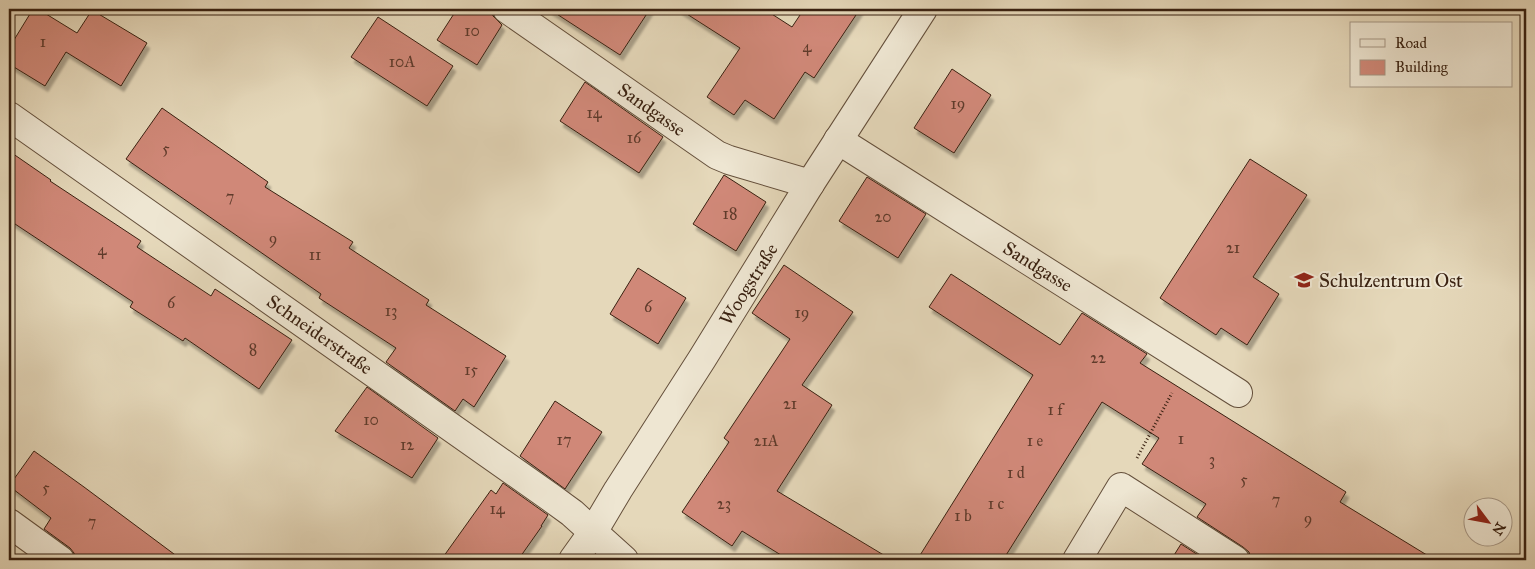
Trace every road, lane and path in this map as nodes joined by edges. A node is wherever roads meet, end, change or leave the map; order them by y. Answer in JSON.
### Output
{"nodes":[{"id":1,"x":507,"y":9,"type":"edge"},
{"id":2,"x":923,"y":9,"type":"edge"},
{"id":3,"x":9,"y":116,"type":"edge"},
{"id":4,"x":838,"y":140,"type":"junction"},
{"id":5,"x":810,"y":184,"type":"junction"},
{"id":6,"x":1189,"y":362,"type":"junction"},
{"id":7,"x":1238,"y":393,"type":"dead end"},
{"id":8,"x":1121,"y":487,"type":"junction"},
{"id":9,"x":9,"y":523,"type":"edge"},
{"id":10,"x":593,"y":532,"type":"junction"},
{"id":11,"x":60,"y":560,"type":"edge"},
{"id":12,"x":573,"y":560,"type":"edge"},
{"id":13,"x":624,"y":560,"type":"edge"},
{"id":14,"x":1077,"y":560,"type":"edge"},
{"id":15,"x":1235,"y":560,"type":"edge"}],
"edges":[{"from":1,"to":5,"type":"street","name":"Sandgasse"},
{"from":2,"to":4,"type":"street","name":"Woogstraße"},
{"from":3,"to":10,"type":"street","name":"Schneiderstraße"},
{"from":4,"to":5,"type":"street","name":"Woogstraße"},
{"from":4,"to":6,"type":"street","name":"Sandgasse"},
{"from":5,"to":10,"type":"street","name":"Woogstraße"},
{"from":6,"to":7,"type":"street","name":"Sandgasse"},
{"from":6,"to":8,"type":"path"},
{"from":8,"to":14,"type":"street"},
{"from":8,"to":15,"type":"street"},
{"from":9,"to":11,"type":"street"},
{"from":10,"to":12,"type":"street","name":"Woogstraße"},
{"from":10,"to":13,"type":"street","name":"Schneiderstraße"}]}
